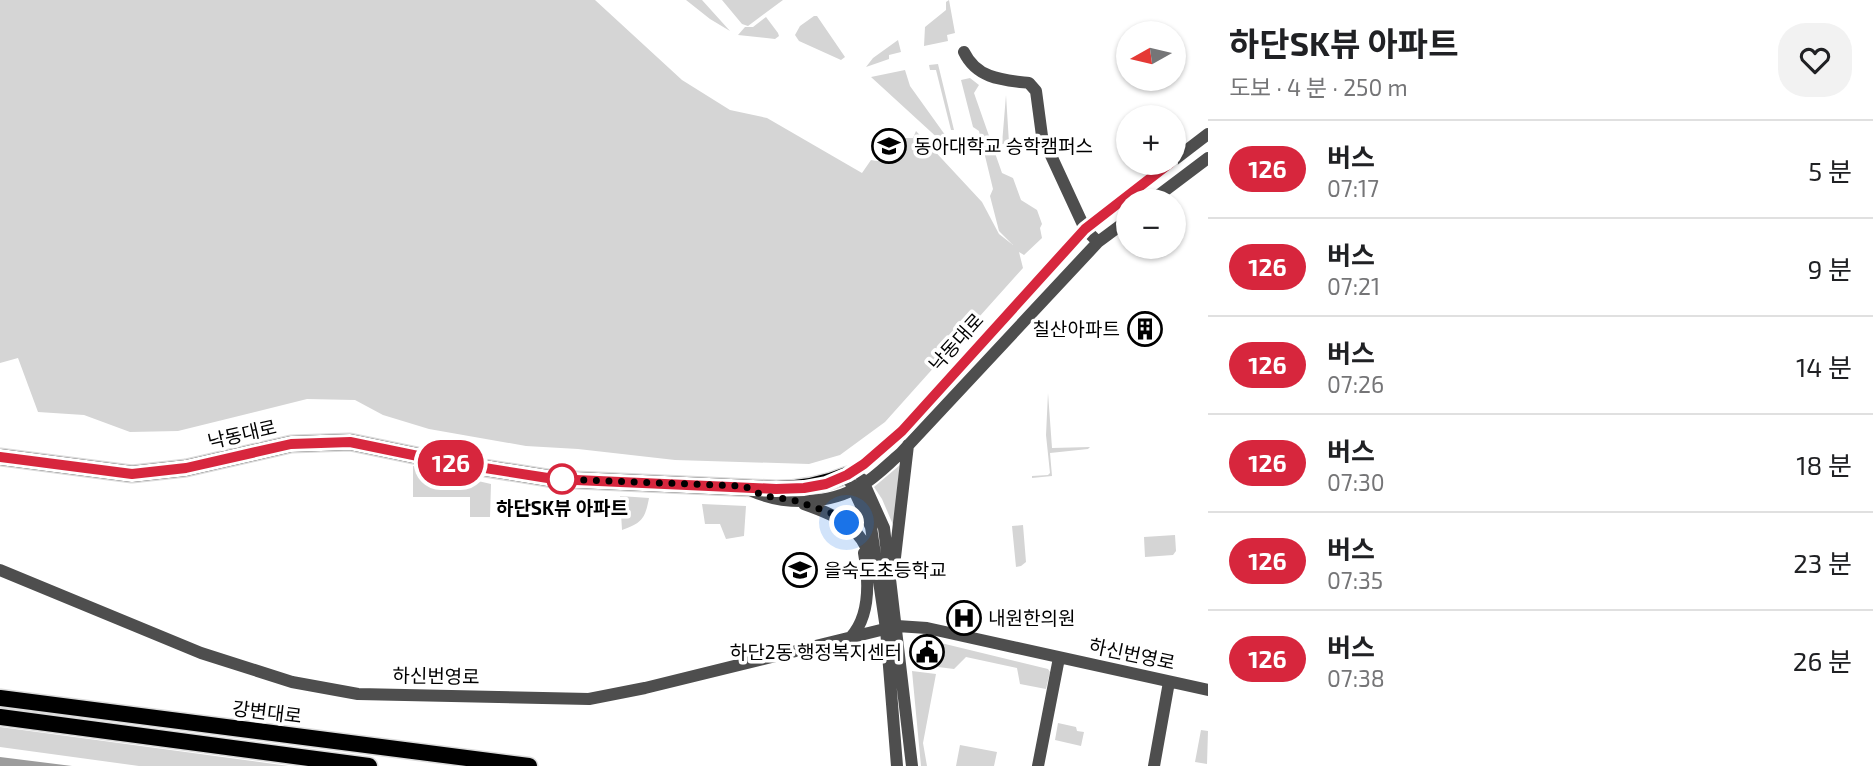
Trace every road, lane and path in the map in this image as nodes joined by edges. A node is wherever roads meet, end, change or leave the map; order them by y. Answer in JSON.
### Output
{"nodes":[{"id":1,"x":964,"y":52,"type":"dead end"},
{"id":2,"x":1208,"y":134,"type":"edge"},
{"id":3,"x":1186,"y":150,"type":"edge"},
{"id":4,"x":1208,"y":158,"type":"edge"},
{"id":5,"x":1154,"y":175,"type":"edge"},
{"id":6,"x":1168,"y":189,"type":"edge"},
{"id":7,"x":1085,"y":229,"type":"junction"},
{"id":8,"x":1116,"y":229,"type":"edge"},
{"id":9,"x":1098,"y":242,"type":"junction"},
{"id":10,"x":908,"y":445,"type":"junction"},
{"id":11,"x":0,"y":457,"type":"edge"},
{"id":12,"x":856,"y":480,"type":"junction"},
{"id":13,"x":744,"y":486,"type":"junction"},
{"id":14,"x":793,"y":500,"type":"junction"},
{"id":15,"x":861,"y":539,"type":"junction"},
{"id":16,"x":0,"y":570,"type":"edge"},
{"id":17,"x":885,"y":583,"type":"junction"},
{"id":18,"x":891,"y":628,"type":"junction"},
{"id":19,"x":851,"y":638,"type":"junction"},
{"id":20,"x":1059,"y":658,"type":"junction"},
{"id":21,"x":1168,"y":682,"type":"junction"},
{"id":22,"x":1208,"y":690,"type":"edge"},
{"id":23,"x":0,"y":698,"type":"edge"},
{"id":24,"x":0,"y":717,"type":"edge"},
{"id":25,"x":369,"y":766,"type":"edge"},
{"id":26,"x":529,"y":766,"type":"edge"},
{"id":27,"x":897,"y":766,"type":"edge"},
{"id":28,"x":912,"y":766,"type":"edge"},
{"id":29,"x":1038,"y":766,"type":"edge"},
{"id":30,"x":1154,"y":766,"type":"edge"}],
"edges":[{"from":1,"to":7,"type":"street"},
{"from":2,"to":3,"type":"street","name":"낙동대로"},
{"from":4,"to":6,"type":"street"},
{"from":5,"to":7,"type":"street","name":"낙동대로"},
{"from":7,"to":9,"type":"street"},
{"from":7,"to":12,"type":"street","name":"낙동대로"},
{"from":8,"to":9,"type":"street","name":"낙동대로"},
{"from":9,"to":10,"type":"street","name":"낙동대로"},
{"from":10,"to":12,"type":"street","name":"낙동대로"},
{"from":10,"to":17,"type":"street"},
{"from":11,"to":13,"type":"main road","name":"낙동대로"},
{"from":12,"to":13,"type":"main road","name":"낙동대로"},
{"from":12,"to":14,"type":"street","name":"낙동대로"},
{"from":12,"to":17,"type":"street"},
{"from":13,"to":14,"type":"street","name":"낙동대로"},
{"from":14,"to":15,"type":"street"},
{"from":15,"to":17,"type":"street"},
{"from":15,"to":19,"type":"street"},
{"from":16,"to":19,"type":"street","name":"하신번영로"},
{"from":17,"to":18,"type":"street"},
{"from":18,"to":19,"type":"street","name":"하신번영로"},
{"from":18,"to":20,"type":"street","name":"하신번영로"},
{"from":18,"to":27,"type":"street"},
{"from":18,"to":28,"type":"street"},
{"from":20,"to":21,"type":"street","name":"하신번영로"},
{"from":20,"to":29,"type":"street"},
{"from":21,"to":22,"type":"street","name":"하신번영로"},
{"from":21,"to":30,"type":"street"},
{"from":23,"to":26,"type":"main road","name":"강변대로"},
{"from":24,"to":25,"type":"main road","name":"강변대로"}]}
